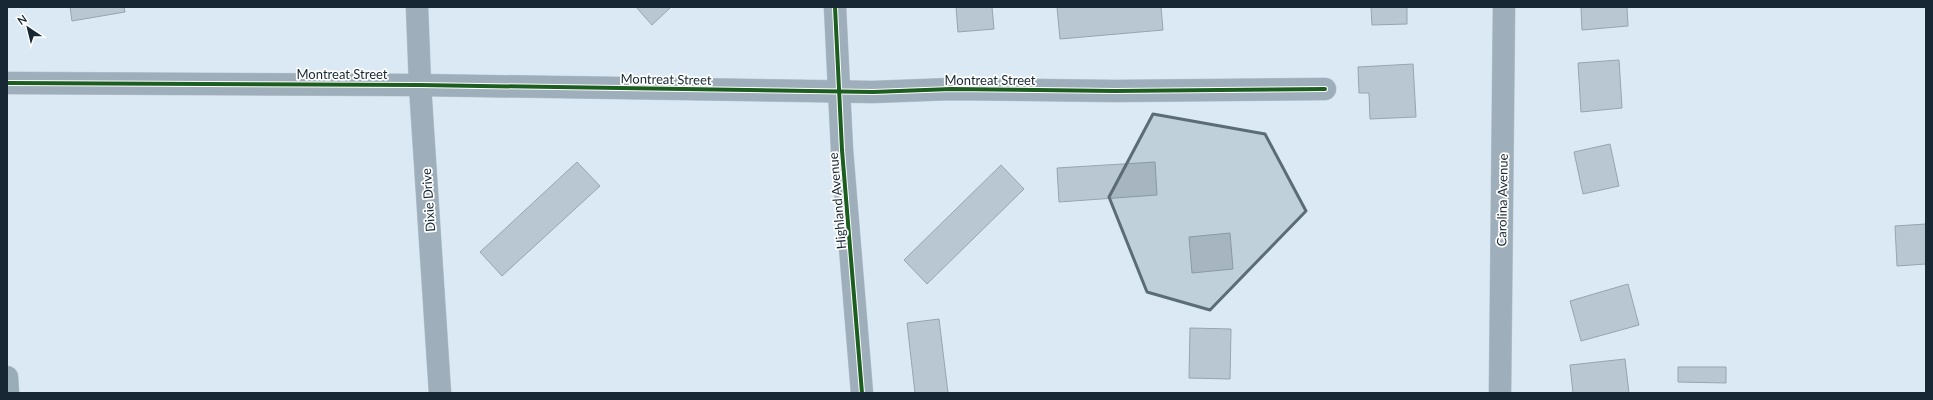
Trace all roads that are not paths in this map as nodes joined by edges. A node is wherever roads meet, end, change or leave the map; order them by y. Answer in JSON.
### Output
{"nodes":[{"id":1,"x":417,"y":7,"type":"edge"},
{"id":2,"x":835,"y":7,"type":"edge"},
{"id":3,"x":1504,"y":7,"type":"edge"},
{"id":4,"x":7,"y":83,"type":"edge"},
{"id":5,"x":420,"y":85,"type":"junction"},
{"id":6,"x":1325,"y":89,"type":"dead end"},
{"id":7,"x":840,"y":91,"type":"junction"},
{"id":8,"x":7,"y":377,"type":"edge"},
{"id":9,"x":8,"y":393,"type":"edge"},
{"id":10,"x":440,"y":393,"type":"edge"},
{"id":11,"x":862,"y":393,"type":"edge"},
{"id":12,"x":1500,"y":393,"type":"edge"}],
"edges":[{"from":1,"to":5,"type":"street","name":"Dixie Drive"},
{"from":2,"to":7,"type":"street","name":"Highland Avenue"},
{"from":3,"to":12,"type":"street","name":"Carolina Avenue"},
{"from":4,"to":5,"type":"street","name":"Montreat Street"},
{"from":5,"to":7,"type":"street","name":"Montreat Street"},
{"from":5,"to":10,"type":"street","name":"Dixie Drive"},
{"from":6,"to":7,"type":"street","name":"Montreat Street"},
{"from":7,"to":11,"type":"street","name":"Highland Avenue"},
{"from":8,"to":9,"type":"main road"}]}
